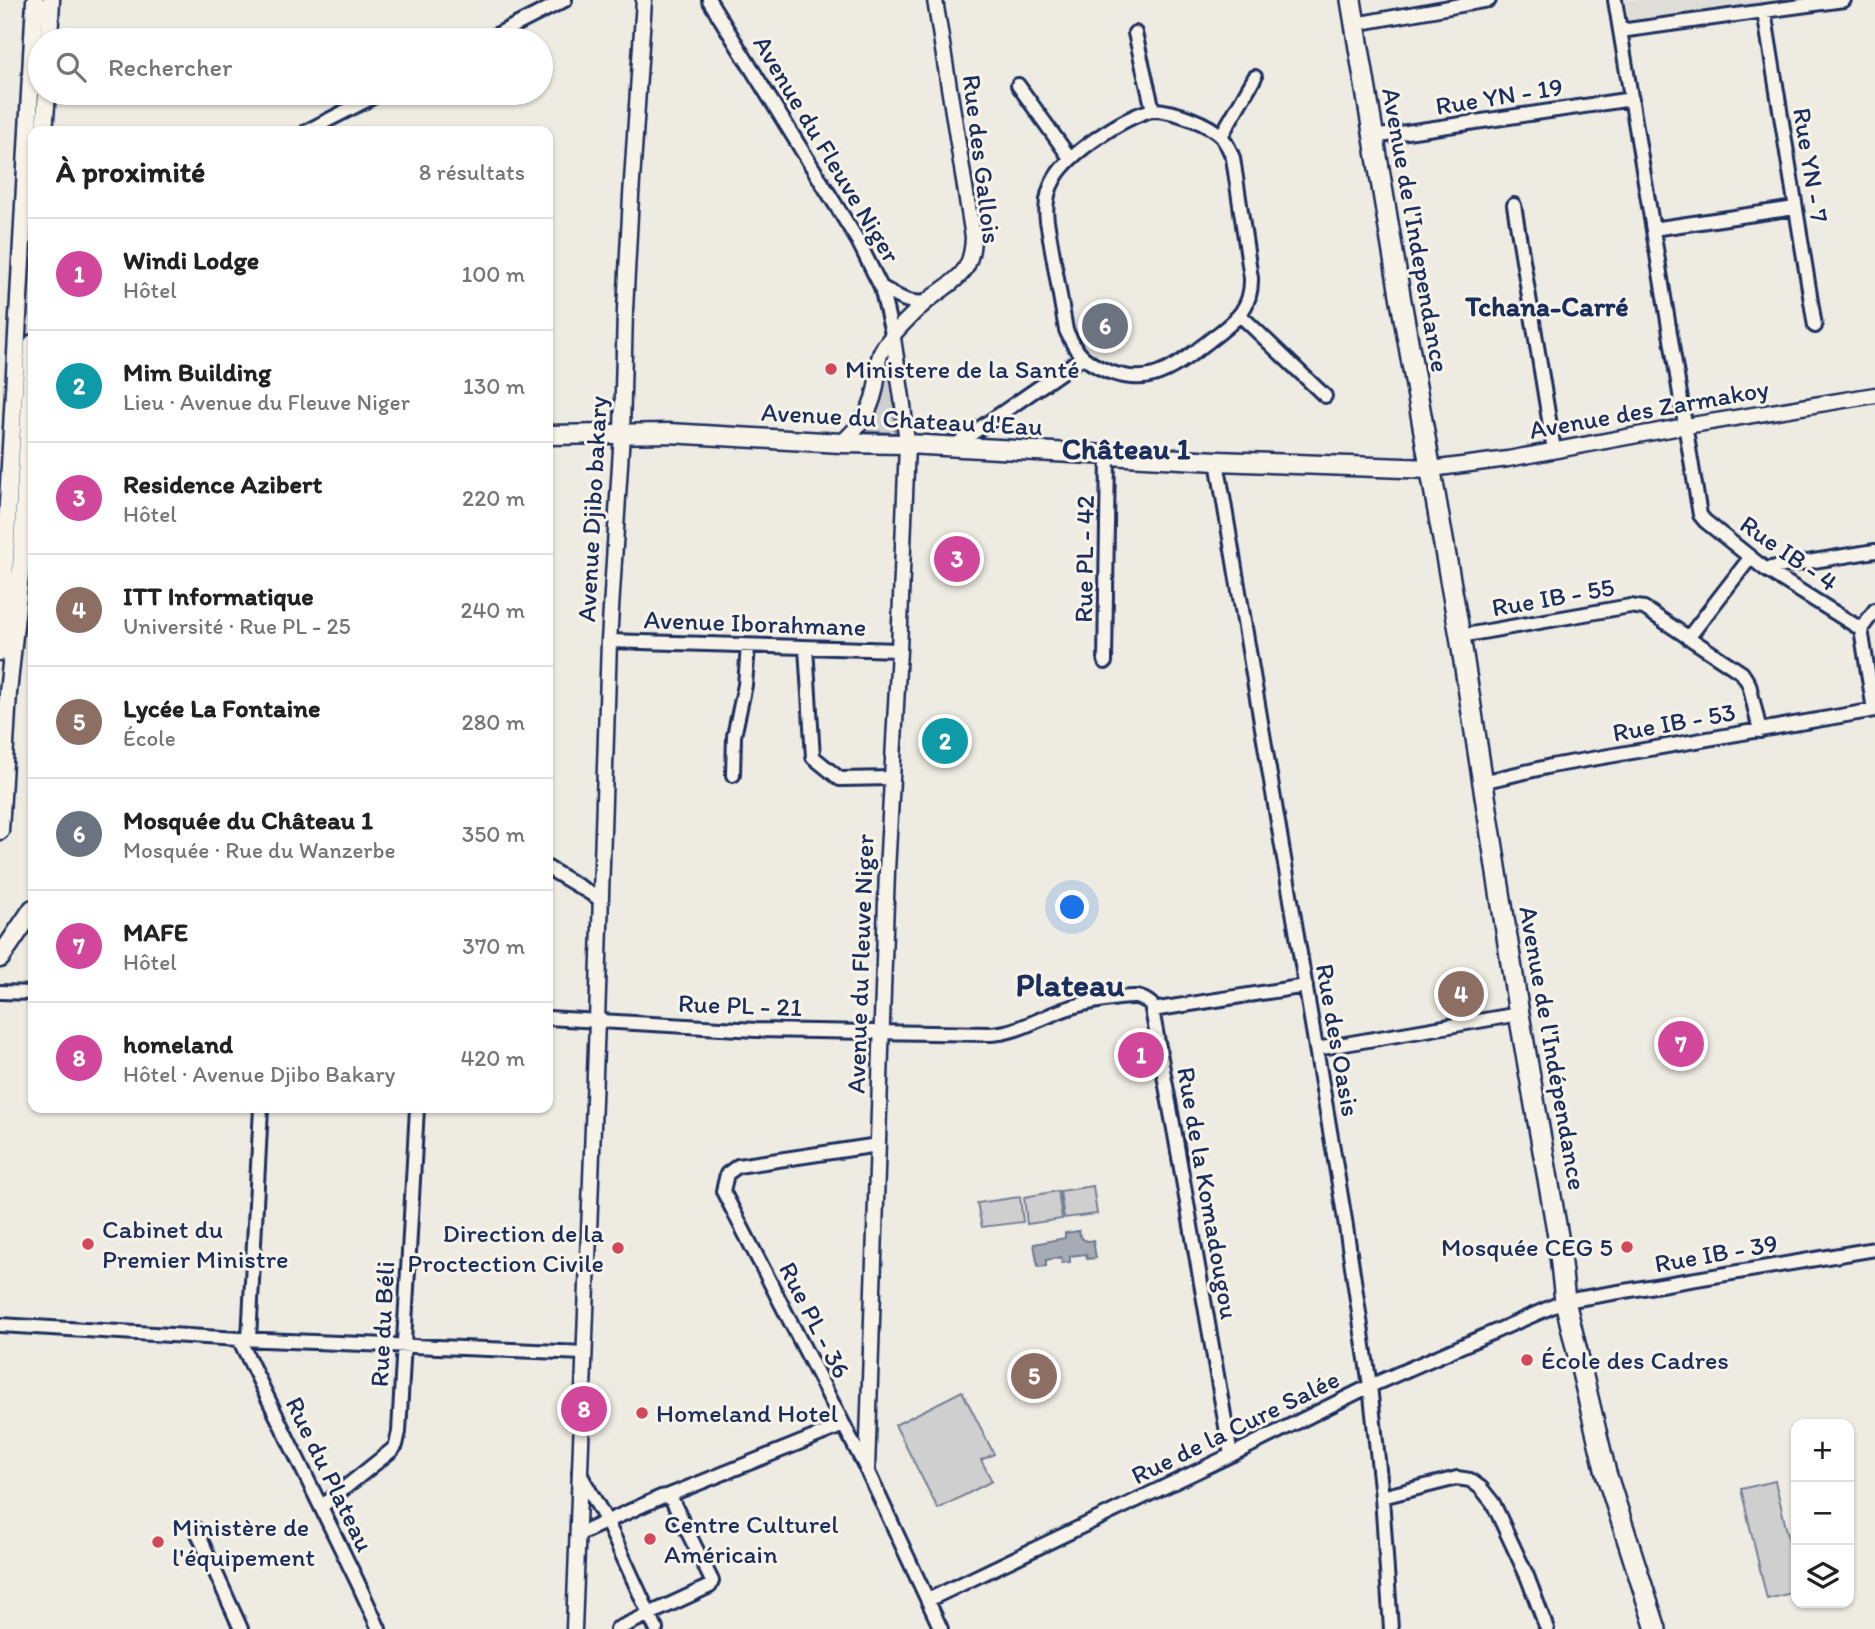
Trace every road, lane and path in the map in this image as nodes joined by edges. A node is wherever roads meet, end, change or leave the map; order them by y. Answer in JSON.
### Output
{"nodes":[{"id":1,"x":35,"y":0,"type":"edge"},
{"id":2,"x":51,"y":0,"type":"edge"},
{"id":3,"x":565,"y":0,"type":"edge"},
{"id":4,"x":644,"y":0,"type":"edge"},
{"id":5,"x":709,"y":0,"type":"edge"},
{"id":6,"x":934,"y":0,"type":"edge"},
{"id":7,"x":1350,"y":0,"type":"edge"},
{"id":8,"x":1489,"y":0,"type":"edge"},
{"id":9,"x":1615,"y":0,"type":"edge"},
{"id":10,"x":1844,"y":0,"type":"edge"},
{"id":11,"x":1764,"y":11,"type":"junction"},
{"id":12,"x":1354,"y":24,"type":"junction"},
{"id":13,"x":42,"y":28,"type":"edge"},
{"id":14,"x":46,"y":28,"type":"edge"},
{"id":15,"x":510,"y":28,"type":"edge"},
{"id":16,"x":1620,"y":31,"type":"junction"},
{"id":17,"x":1135,"y":33,"type":"dead end"},
{"id":18,"x":1255,"y":77,"type":"dead end"},
{"id":19,"x":1018,"y":85,"type":"dead end"},
{"id":20,"x":1632,"y":99,"type":"junction"},
{"id":21,"x":39,"y":105,"type":"edge"},
{"id":22,"x":46,"y":105,"type":"edge"},
{"id":23,"x":358,"y":105,"type":"edge"},
{"id":24,"x":1153,"y":110,"type":"junction"},
{"id":25,"x":38,"y":126,"type":"edge"},
{"id":26,"x":44,"y":126,"type":"edge"},
{"id":27,"x":317,"y":126,"type":"edge"},
{"id":28,"x":1221,"y":136,"type":"junction"},
{"id":29,"x":1373,"y":137,"type":"junction"},
{"id":30,"x":1070,"y":158,"type":"junction"},
{"id":31,"x":1514,"y":205,"type":"dead end"},
{"id":32,"x":1795,"y":208,"type":"junction"},
{"id":33,"x":1653,"y":229,"type":"junction"},
{"id":34,"x":28,"y":258,"type":"edge"},
{"id":35,"x":26,"y":286,"type":"edge"},
{"id":36,"x":881,"y":287,"type":"junction"},
{"id":37,"x":927,"y":302,"type":"junction"},
{"id":38,"x":1240,"y":315,"type":"junction"},
{"id":39,"x":1815,"y":326,"type":"dead end"},
{"id":40,"x":893,"y":338,"type":"junction"},
{"id":41,"x":1083,"y":357,"type":"junction"},
{"id":42,"x":28,"y":387,"type":"edge"},
{"id":43,"x":1875,"y":395,"type":"edge"},
{"id":44,"x":1325,"y":396,"type":"dead end"},
{"id":45,"x":1686,"y":426,"type":"junction"},
{"id":46,"x":622,"y":433,"type":"junction"},
{"id":47,"x":553,"y":435,"type":"edge"},
{"id":48,"x":841,"y":443,"type":"junction"},
{"id":49,"x":907,"y":444,"type":"junction"},
{"id":50,"x":951,"y":448,"type":"junction"},
{"id":51,"x":1554,"y":450,"type":"junction"},
{"id":52,"x":1108,"y":456,"type":"junction"},
{"id":53,"x":1217,"y":461,"type":"junction"},
{"id":54,"x":1431,"y":469,"type":"junction"},
{"id":55,"x":16,"y":494,"type":"junction"},
{"id":56,"x":1875,"y":551,"type":"edge"},
{"id":57,"x":1750,"y":558,"type":"junction"},
{"id":58,"x":13,"y":567,"type":"junction"},
{"id":59,"x":1765,"y":569,"type":"junction"},
{"id":60,"x":1875,"y":610,"type":"edge"},
{"id":61,"x":1861,"y":629,"type":"junction"},
{"id":62,"x":1460,"y":636,"type":"junction"},
{"id":63,"x":1688,"y":638,"type":"junction"},
{"id":64,"x":609,"y":641,"type":"junction"},
{"id":65,"x":748,"y":646,"type":"junction"},
{"id":66,"x":806,"y":648,"type":"junction"},
{"id":67,"x":899,"y":650,"type":"junction"},
{"id":68,"x":0,"y":652,"type":"edge"},
{"id":69,"x":1105,"y":662,"type":"dead end"},
{"id":70,"x":4,"y":692,"type":"edge"},
{"id":71,"x":1875,"y":710,"type":"edge"},
{"id":72,"x":1760,"y":731,"type":"junction"},
{"id":73,"x":733,"y":775,"type":"dead end"},
{"id":74,"x":892,"y":778,"type":"junction"},
{"id":75,"x":1482,"y":782,"type":"junction"},
{"id":76,"x":0,"y":831,"type":"edge"},
{"id":77,"x":553,"y":870,"type":"edge"},
{"id":78,"x":600,"y":899,"type":"junction"},
{"id":79,"x":28,"y":916,"type":"edge"},
{"id":80,"x":0,"y":958,"type":"edge"},
{"id":81,"x":1306,"y":986,"type":"junction"},
{"id":82,"x":0,"y":992,"type":"edge"},
{"id":83,"x":28,"y":993,"type":"edge"},
{"id":84,"x":1152,"y":1010,"type":"junction"},
{"id":85,"x":1519,"y":1014,"type":"junction"},
{"id":86,"x":553,"y":1018,"type":"edge"},
{"id":87,"x":597,"y":1021,"type":"junction"},
{"id":88,"x":882,"y":1033,"type":"junction"},
{"id":89,"x":1316,"y":1049,"type":"junction"},
{"id":90,"x":261,"y":1113,"type":"edge"},
{"id":91,"x":417,"y":1113,"type":"edge"},
{"id":92,"x":878,"y":1145,"type":"junction"},
{"id":93,"x":1875,"y":1249,"type":"edge"},
{"id":94,"x":1565,"y":1301,"type":"junction"},
{"id":95,"x":0,"y":1325,"type":"edge"},
{"id":96,"x":244,"y":1339,"type":"junction"},
{"id":97,"x":404,"y":1345,"type":"junction"},
{"id":98,"x":584,"y":1353,"type":"junction"},
{"id":99,"x":1370,"y":1386,"type":"junction"},
{"id":100,"x":844,"y":1425,"type":"junction"},
{"id":101,"x":1231,"y":1455,"type":"junction"},
{"id":102,"x":867,"y":1470,"type":"junction"},
{"id":103,"x":579,"y":1472,"type":"junction"},
{"id":104,"x":667,"y":1496,"type":"junction"},
{"id":105,"x":1382,"y":1497,"type":"junction"},
{"id":106,"x":320,"y":1507,"type":"junction"},
{"id":107,"x":607,"y":1522,"type":"junction"},
{"id":108,"x":196,"y":1529,"type":"dead end"},
{"id":109,"x":577,"y":1535,"type":"junction"},
{"id":110,"x":928,"y":1600,"type":"junction"},
{"id":111,"x":648,"y":1613,"type":"junction"},
{"id":112,"x":241,"y":1629,"type":"edge"},
{"id":113,"x":379,"y":1629,"type":"edge"},
{"id":114,"x":574,"y":1629,"type":"edge"},
{"id":115,"x":617,"y":1629,"type":"edge"},
{"id":116,"x":656,"y":1629,"type":"edge"},
{"id":117,"x":941,"y":1629,"type":"edge"},
{"id":118,"x":1391,"y":1629,"type":"edge"},
{"id":119,"x":1547,"y":1629,"type":"edge"},
{"id":120,"x":1656,"y":1629,"type":"edge"}],
"edges":[{"from":1,"to":13,"type":"main road"},
{"from":2,"to":14,"type":"main road"},
{"from":3,"to":15,"type":"street"},
{"from":4,"to":46,"type":"street","name":"Avenue Djibo bakary"},
{"from":5,"to":36,"type":"street","name":"Avenue du Fleuve Niger"},
{"from":6,"to":37,"type":"street","name":"Rue des Gallois"},
{"from":7,"to":12,"type":"highway","name":"Avenue de l'Independance"},
{"from":8,"to":12,"type":"street"},
{"from":9,"to":16,"type":"street","name":"Rue IB - 4"},
{"from":10,"to":11,"type":"street"},
{"from":11,"to":16,"type":"street"},
{"from":11,"to":32,"type":"street","name":"Rue YN - 7"},
{"from":12,"to":29,"type":"highway","name":"Avenue de l'Independance"},
{"from":16,"to":20,"type":"street","name":"Rue IB - 4"},
{"from":17,"to":24,"type":"street"},
{"from":18,"to":28,"type":"street"},
{"from":19,"to":30,"type":"street"},
{"from":20,"to":29,"type":"street","name":"Rue YN - 19"},
{"from":20,"to":33,"type":"street","name":"Rue IB - 4"},
{"from":21,"to":25,"type":"main road"},
{"from":22,"to":26,"type":"main road"},
{"from":23,"to":27,"type":"street"},
{"from":24,"to":28,"type":"street"},
{"from":24,"to":30,"type":"street"},
{"from":28,"to":38,"type":"street"},
{"from":29,"to":54,"type":"highway","name":"Avenue de l'Independance"},
{"from":30,"to":41,"type":"street"},
{"from":31,"to":51,"type":"street"},
{"from":32,"to":33,"type":"street"},
{"from":32,"to":39,"type":"street","name":"Rue YN - 7"},
{"from":33,"to":45,"type":"street","name":"Rue IB - 4"},
{"from":34,"to":35,"type":"main road"},
{"from":35,"to":55,"type":"main road"},
{"from":36,"to":37,"type":"street","name":"Avenue du Fleuve Niger"},
{"from":36,"to":40,"type":"street","name":"Avenue du Fleuve Niger"},
{"from":37,"to":40,"type":"street","name":"Rue des Gallois"},
{"from":38,"to":41,"type":"street"},
{"from":38,"to":44,"type":"street"},
{"from":40,"to":48,"type":"street","name":"Rue des Gallois"},
{"from":40,"to":49,"type":"street","name":"Avenue du Fleuve Niger"},
{"from":41,"to":50,"type":"street"},
{"from":42,"to":55,"type":"main road"},
{"from":43,"to":45,"type":"street","name":"Avenue des Zarmakoy"},
{"from":45,"to":51,"type":"street","name":"Avenue des Zarmakoy"},
{"from":45,"to":57,"type":"street","name":"Rue IB - 4"},
{"from":46,"to":47,"type":"main road","name":"Avenue du Chateau d'Eau"},
{"from":46,"to":48,"type":"main road","name":"Avenue du Chateau d'Eau"},
{"from":46,"to":64,"type":"street","name":"Avenue Djibo bakary"},
{"from":48,"to":49,"type":"main road","name":"Avenue du Chateau d'Eau"},
{"from":49,"to":50,"type":"main road","name":"Avenue du Chateau d'Eau"},
{"from":49,"to":67,"type":"street","name":"Avenue du Fleuve Niger"},
{"from":50,"to":52,"type":"main road","name":"Avenue du Chateau d'Eau"},
{"from":51,"to":54,"type":"street","name":"Avenue des Zarmakoy"},
{"from":52,"to":53,"type":"main road","name":"Avenue du Chateau d'Eau"},
{"from":52,"to":69,"type":"street","name":"Rue PL - 42"},
{"from":53,"to":54,"type":"main road","name":"Avenue du Chateau d'Eau"},
{"from":53,"to":81,"type":"street","name":"Rue des Oasis"},
{"from":54,"to":62,"type":"highway","name":"Avenue de l'Indépendance"},
{"from":55,"to":58,"type":"main road"},
{"from":56,"to":59,"type":"street"},
{"from":57,"to":59,"type":"street","name":"Rue IB - 4"},
{"from":57,"to":63,"type":"street"},
{"from":58,"to":68,"type":"main road"},
{"from":58,"to":70,"type":"main road"},
{"from":59,"to":61,"type":"street","name":"Rue IB - 4"},
{"from":60,"to":61,"type":"street"},
{"from":61,"to":71,"type":"street"},
{"from":62,"to":63,"type":"street","name":"Rue IB - 55"},
{"from":62,"to":75,"type":"highway","name":"Avenue de l'Indépendance"},
{"from":63,"to":72,"type":"street","name":"Rue IB - 55"},
{"from":64,"to":65,"type":"street","name":"Avenue Iborahmane"},
{"from":64,"to":78,"type":"street","name":"Avenue Djibo bakary"},
{"from":65,"to":66,"type":"street","name":"Avenue Iborahmane"},
{"from":65,"to":73,"type":"street"},
{"from":66,"to":67,"type":"street","name":"Avenue Iborahmane"},
{"from":66,"to":74,"type":"street"},
{"from":67,"to":74,"type":"street","name":"Avenue du Fleuve Niger"},
{"from":70,"to":76,"type":"main road"},
{"from":71,"to":72,"type":"street","name":"Rue IB - 53"},
{"from":72,"to":75,"type":"street","name":"Rue IB - 53"},
{"from":74,"to":88,"type":"street","name":"Avenue du Fleuve Niger"},
{"from":75,"to":85,"type":"highway","name":"Avenue de l'Indépendance"},
{"from":77,"to":78,"type":"street"},
{"from":78,"to":87,"type":"street","name":"Avenue Djibo bakary"},
{"from":79,"to":80,"type":"main road"},
{"from":81,"to":84,"type":"street"},
{"from":81,"to":89,"type":"street","name":"Rue des Oasis"},
{"from":82,"to":83,"type":"street"},
{"from":84,"to":88,"type":"street","name":"Rue PL - 21"},
{"from":84,"to":101,"type":"street","name":"Rue de la Komadougou"},
{"from":85,"to":89,"type":"street"},
{"from":85,"to":94,"type":"highway","name":"Avenue de l'Indépendance"},
{"from":86,"to":87,"type":"street","name":"Rue PL - 21"},
{"from":87,"to":88,"type":"street","name":"Rue PL - 21"},
{"from":87,"to":98,"type":"street"},
{"from":88,"to":92,"type":"street","name":"Avenue du Fleuve Niger"},
{"from":89,"to":99,"type":"street","name":"Rue des Oasis"},
{"from":90,"to":96,"type":"street","name":"Rue du Plateau"},
{"from":91,"to":97,"type":"street","name":"Rue du Béli"},
{"from":92,"to":100,"type":"street","name":"Rue PL - 36"},
{"from":92,"to":102,"type":"street","name":"Avenue du Fleuve Niger"},
{"from":93,"to":94,"type":"street","name":"Rue IB - 39"},
{"from":94,"to":99,"type":"street","name":"Rue de la Cure Salée"},
{"from":94,"to":120,"type":"highway","name":"Avenue de l'Indépendance"},
{"from":95,"to":96,"type":"street"},
{"from":96,"to":97,"type":"street"},
{"from":96,"to":106,"type":"street","name":"Rue du Plateau"},
{"from":97,"to":98,"type":"street"},
{"from":97,"to":106,"type":"street","name":"Rue du Béli"},
{"from":98,"to":103,"type":"street"},
{"from":99,"to":101,"type":"street","name":"Rue de la Cure Salée"},
{"from":99,"to":105,"type":"street","name":"Rue des Oasis"},
{"from":100,"to":102,"type":"street","name":"Rue PL - 36"},
{"from":100,"to":104,"type":"street"},
{"from":101,"to":110,"type":"street","name":"Rue de la Cure Salée"},
{"from":102,"to":110,"type":"street","name":"Avenue du Fleuve Niger"},
{"from":103,"to":107,"type":"street"},
{"from":103,"to":109,"type":"street"},
{"from":104,"to":107,"type":"street"},
{"from":104,"to":111,"type":"street"},
{"from":105,"to":118,"type":"street","name":"Rue des Oasis"},
{"from":105,"to":119,"type":"street"},
{"from":106,"to":113,"type":"street","name":"Rue du Plateau"},
{"from":107,"to":109,"type":"street"},
{"from":107,"to":111,"type":"street"},
{"from":108,"to":112,"type":"street"},
{"from":109,"to":114,"type":"street"},
{"from":110,"to":117,"type":"street","name":"Avenue du Fleuve Niger"},
{"from":111,"to":115,"type":"street"},
{"from":111,"to":116,"type":"street"}]}
